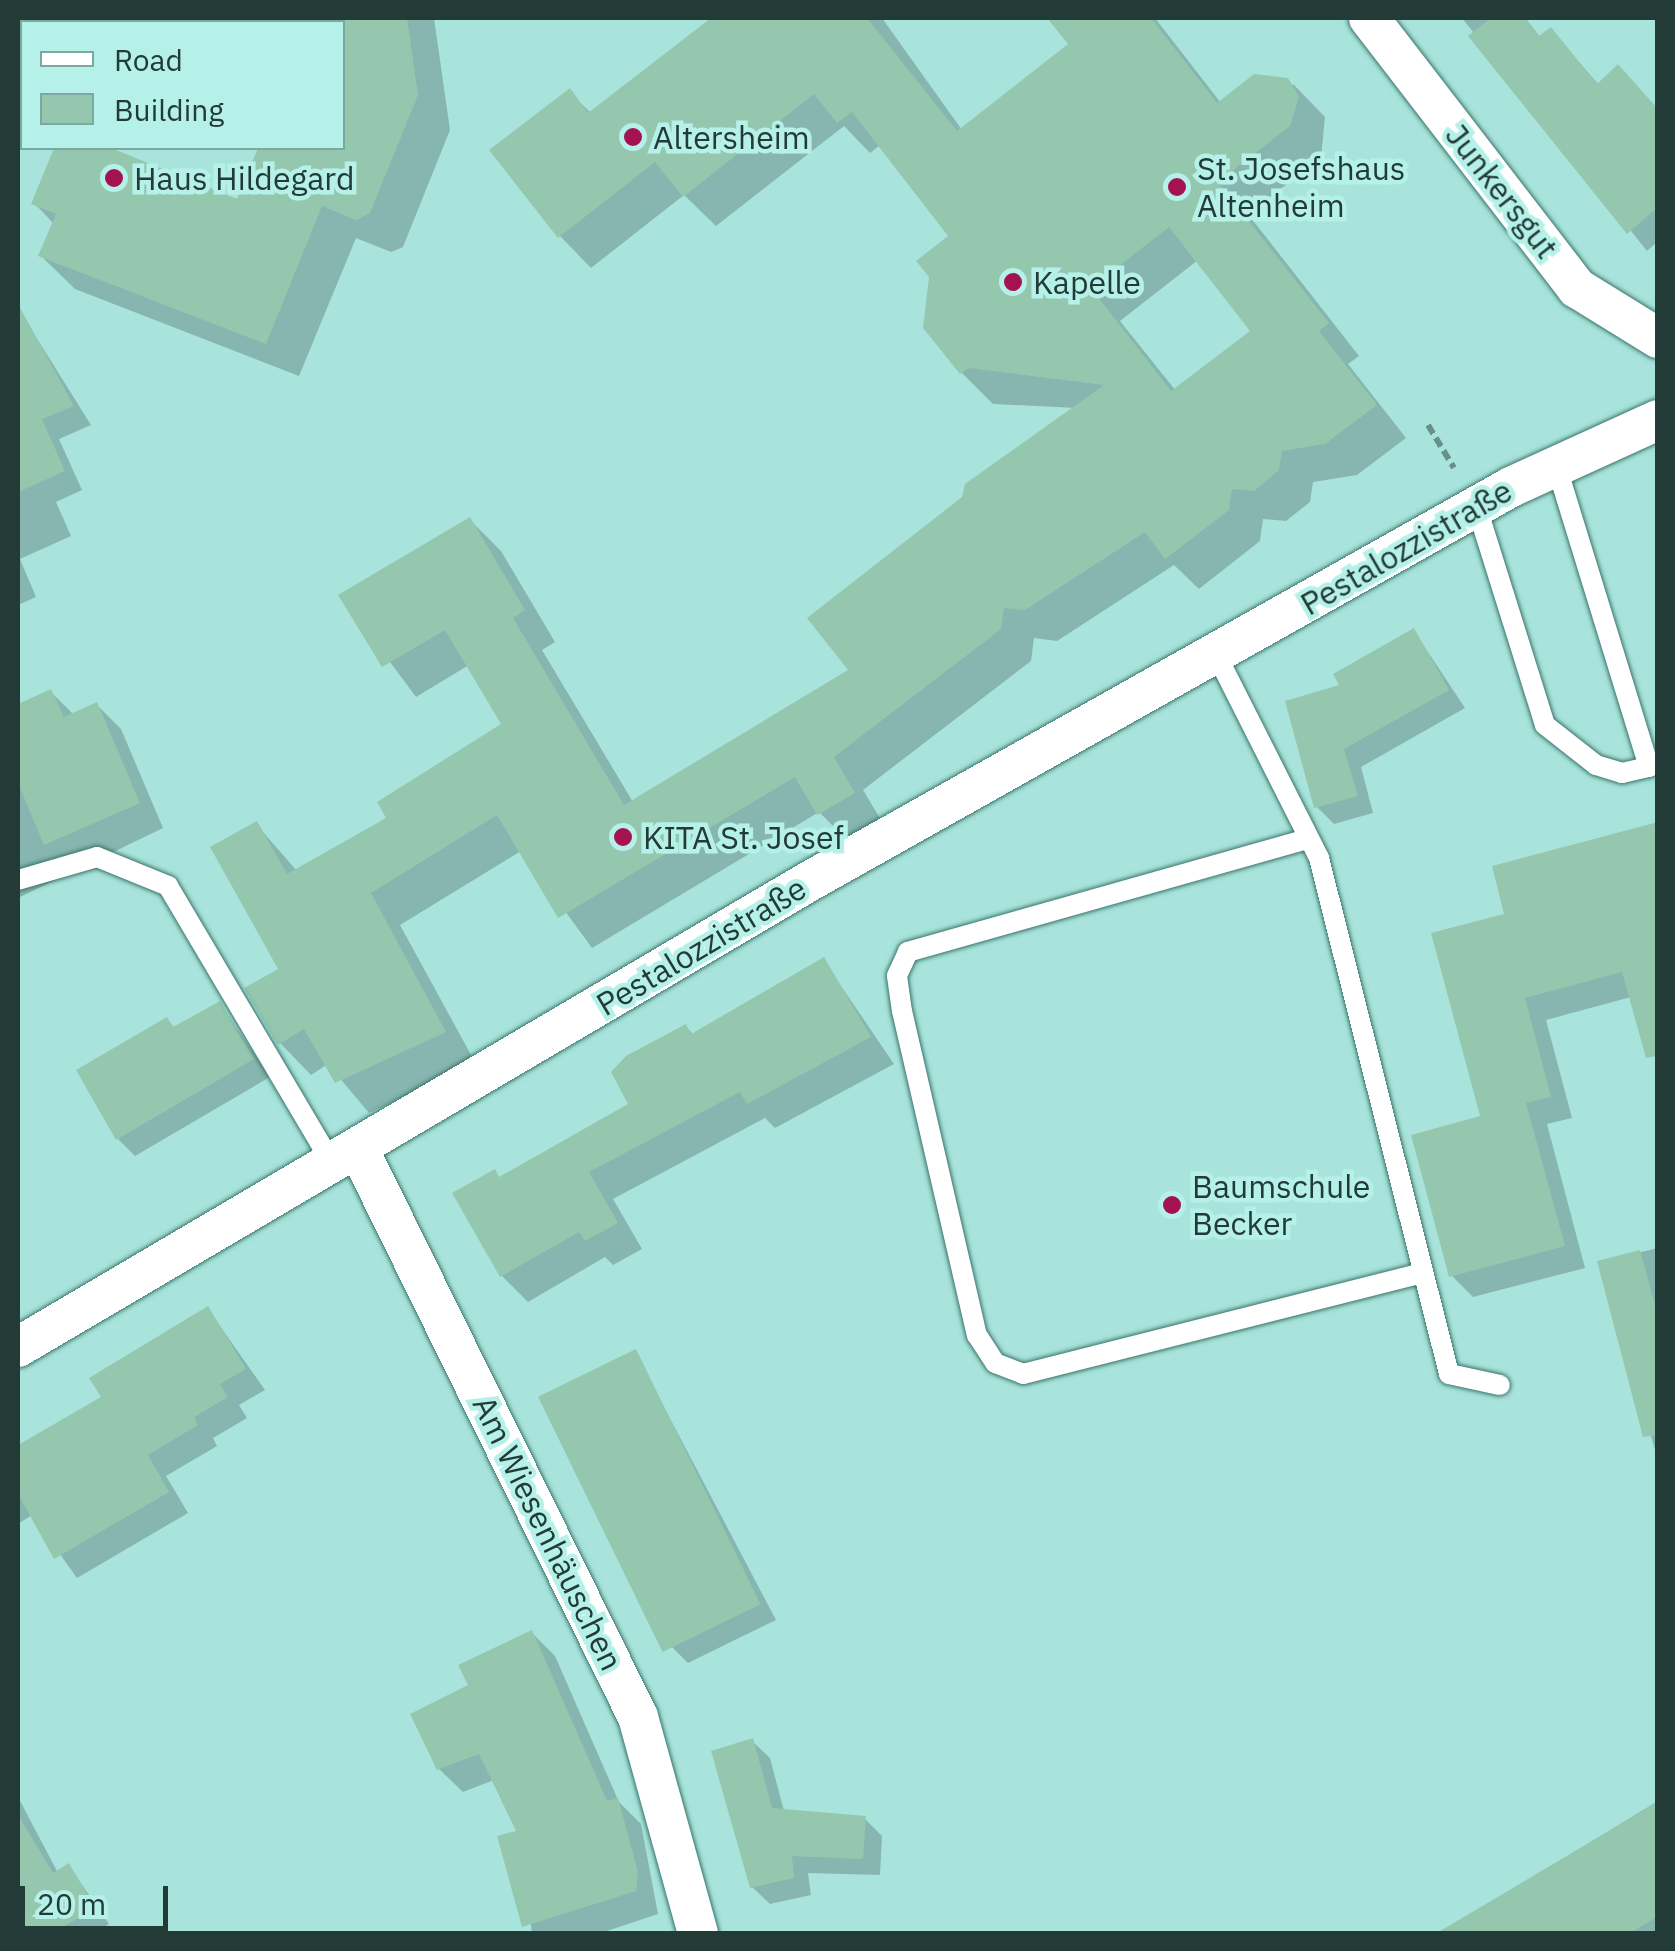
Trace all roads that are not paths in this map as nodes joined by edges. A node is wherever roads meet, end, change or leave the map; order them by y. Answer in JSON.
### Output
{"nodes":[{"id":1,"x":1369,"y":18,"type":"edge"},
{"id":2,"x":1658,"y":338,"type":"edge"},
{"id":3,"x":1658,"y":420,"type":"edge"},
{"id":4,"x":1556,"y":465,"type":"junction"},
{"id":5,"x":1478,"y":508,"type":"junction"},
{"id":6,"x":1216,"y":654,"type":"junction"},
{"id":7,"x":1307,"y":839,"type":"junction"},
{"id":8,"x":18,"y":880,"type":"edge"},
{"id":9,"x":345,"y":1156,"type":"junction"},
{"id":10,"x":1424,"y":1272,"type":"junction"},
{"id":11,"x":18,"y":1347,"type":"edge"},
{"id":12,"x":1500,"y":1385,"type":"dead end"},
{"id":13,"x":698,"y":1934,"type":"edge"}],
"edges":[{"from":1,"to":2,"type":"street","name":"Junkersgut"},
{"from":3,"to":4,"type":"street","name":"Pestalozzistraße"},
{"from":4,"to":5,"type":"street","name":"Pestalozzistraße"},
{"from":4,"to":5,"type":"lane"},
{"from":5,"to":6,"type":"street","name":"Pestalozzistraße"},
{"from":6,"to":7,"type":"lane"},
{"from":6,"to":9,"type":"street","name":"Pestalozzistraße"},
{"from":7,"to":10,"type":"lane"},
{"from":7,"to":10,"type":"lane"},
{"from":8,"to":9,"type":"lane"},
{"from":9,"to":11,"type":"street","name":"Pestalozzistraße"},
{"from":9,"to":13,"type":"street","name":"Am Wiesenhäuschen"},
{"from":10,"to":12,"type":"lane"}]}
